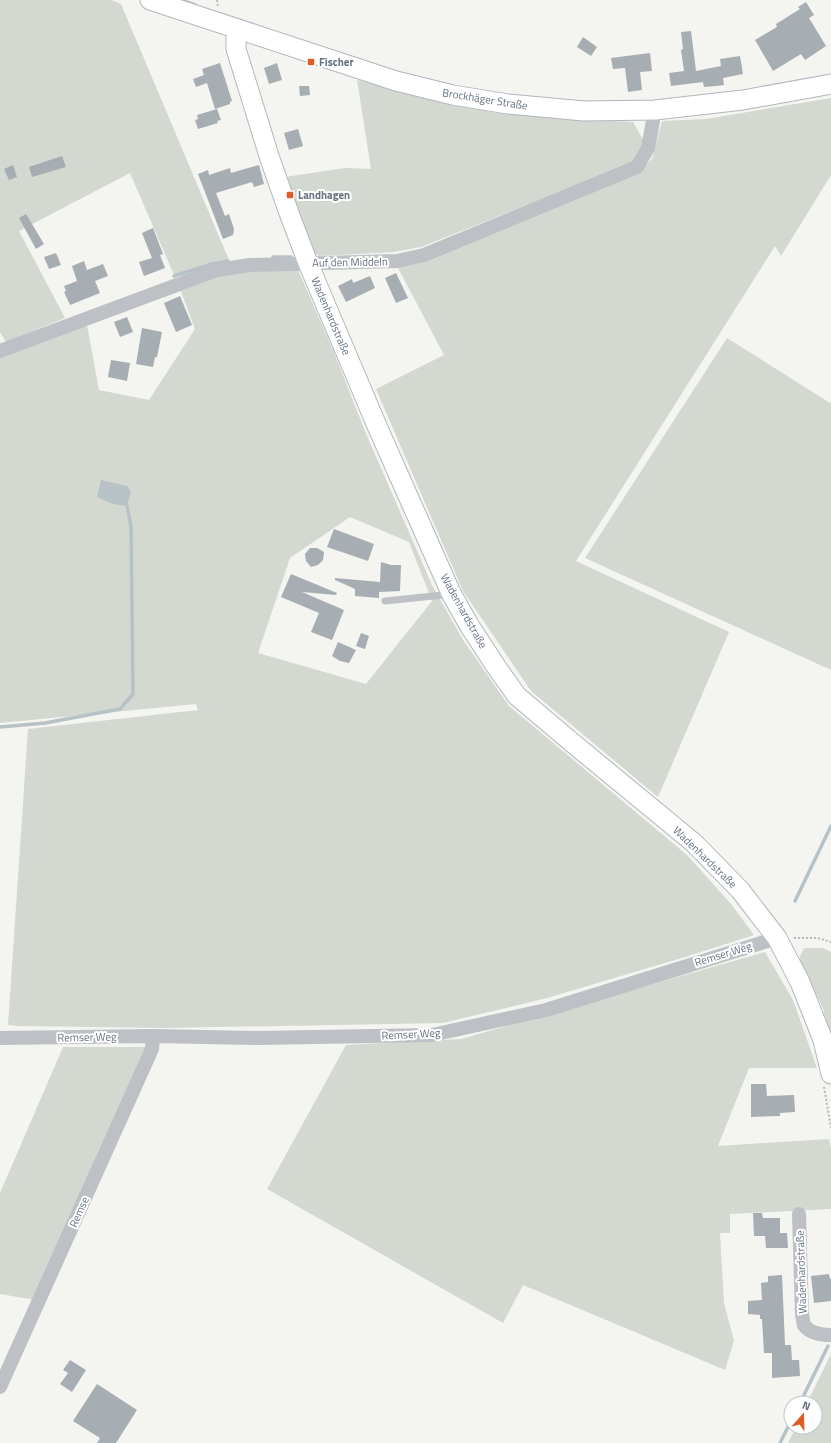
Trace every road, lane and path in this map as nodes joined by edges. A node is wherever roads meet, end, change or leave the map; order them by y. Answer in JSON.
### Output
{"nodes":[{"id":1,"x":150,"y":0,"type":"edge"},
{"id":2,"x":217,"y":0,"type":"edge"},
{"id":3,"x":218,"y":7,"type":"dead end"},
{"id":4,"x":238,"y":29,"type":"junction"},
{"id":5,"x":831,"y":84,"type":"edge"},
{"id":6,"x":655,"y":110,"type":"junction"},
{"id":7,"x":308,"y":263,"type":"junction"},
{"id":8,"x":0,"y":351,"type":"edge"},
{"id":9,"x":451,"y":593,"type":"junction"},
{"id":10,"x":385,"y":601,"type":"dead end"},
{"id":11,"x":777,"y":938,"type":"junction"},
{"id":12,"x":831,"y":942,"type":"edge"},
{"id":13,"x":152,"y":1036,"type":"junction"},
{"id":14,"x":0,"y":1038,"type":"edge"},
{"id":15,"x":831,"y":1074,"type":"edge"},
{"id":16,"x":799,"y":1214,"type":"dead end"},
{"id":17,"x":831,"y":1335,"type":"edge"},
{"id":18,"x":0,"y":1387,"type":"edge"}],
"edges":[{"from":1,"to":4,"type":"street","name":"Brockhäger Straße"},
{"from":2,"to":3,"type":"path"},
{"from":4,"to":6,"type":"street","name":"Brockhäger Straße"},
{"from":4,"to":7,"type":"street","name":"Wadenhardstraße"},
{"from":5,"to":6,"type":"street","name":"Brockhäger Straße"},
{"from":6,"to":7,"type":"street","name":"Auf den Middeln"},
{"from":7,"to":8,"type":"street","name":"Auf den Middeln"},
{"from":7,"to":9,"type":"street","name":"Wadenhardstraße"},
{"from":9,"to":10,"type":"lane"},
{"from":9,"to":11,"type":"street","name":"Wadenhardstraße"},
{"from":11,"to":12,"type":"path"},
{"from":11,"to":13,"type":"street","name":"Remser Weg"},
{"from":11,"to":15,"type":"street","name":"Wadenhardstraße"},
{"from":13,"to":14,"type":"street","name":"Remser Weg"},
{"from":13,"to":18,"type":"street","name":"Remse"},
{"from":16,"to":17,"type":"street","name":"Wadenhardstraße"}]}
